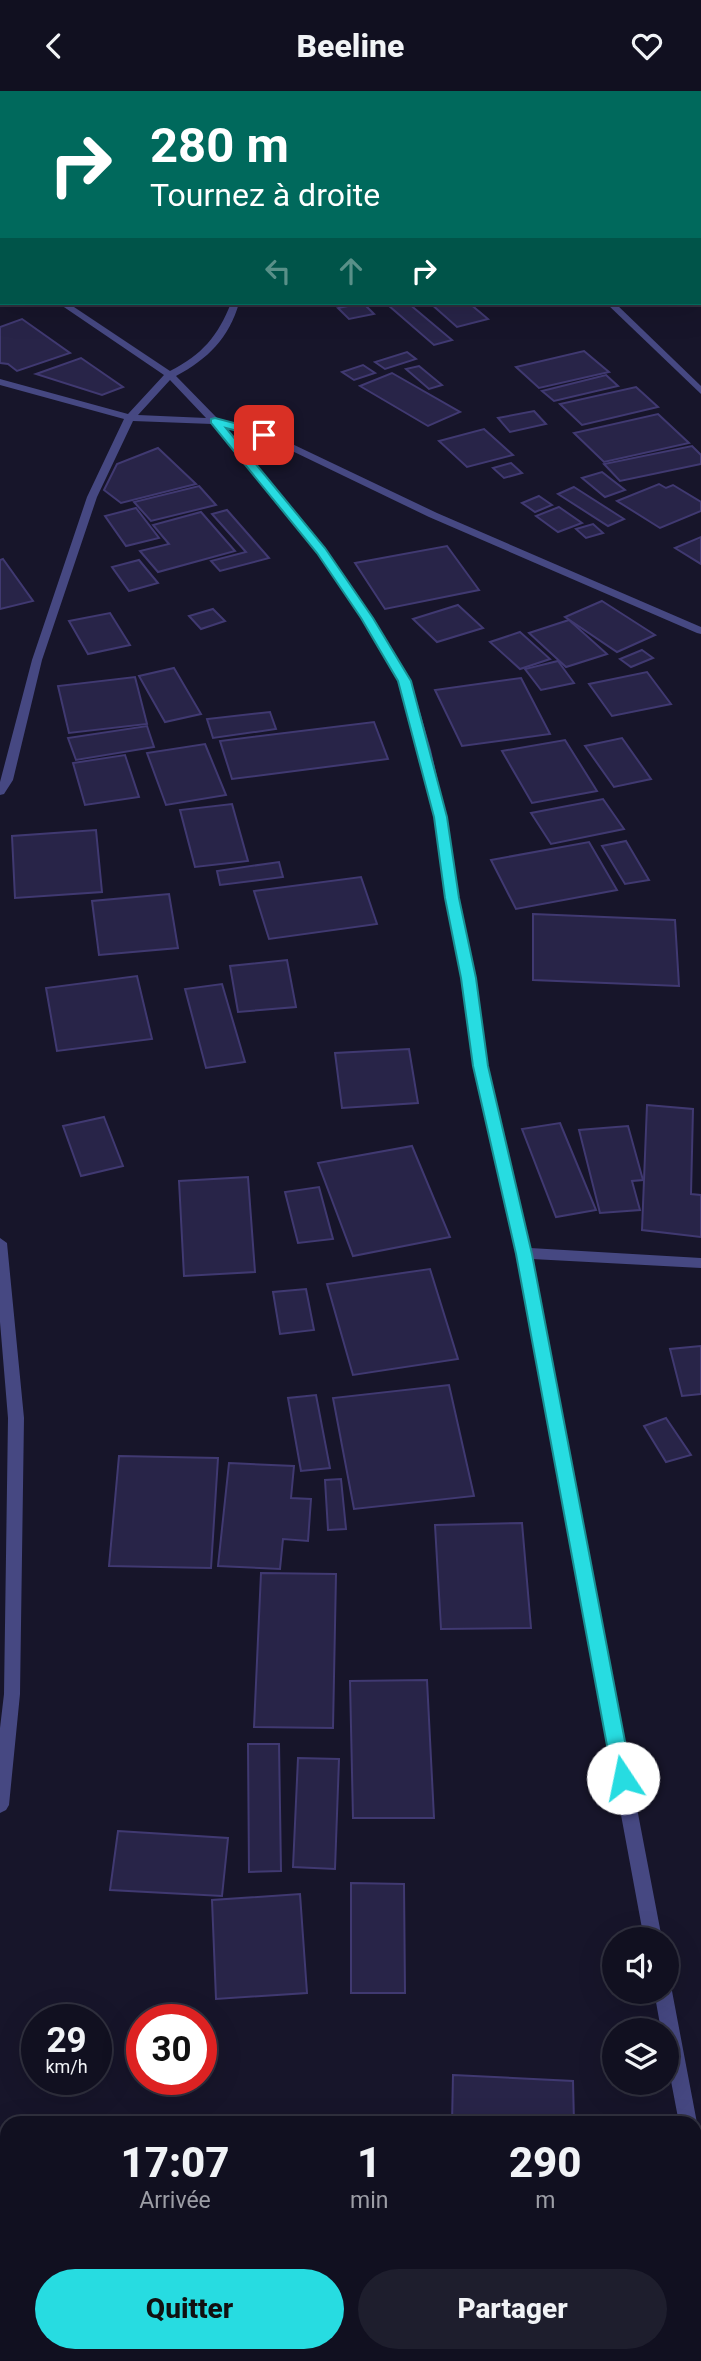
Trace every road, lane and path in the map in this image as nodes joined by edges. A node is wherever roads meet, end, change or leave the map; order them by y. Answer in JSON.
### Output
{"nodes":[{"id":1,"x":65,"y":305,"type":"edge"},
{"id":2,"x":234,"y":305,"type":"edge"},
{"id":3,"x":612,"y":305,"type":"edge"},
{"id":4,"x":170,"y":375,"type":"junction"},
{"id":5,"x":0,"y":382,"type":"edge"},
{"id":6,"x":701,"y":391,"type":"edge"},
{"id":7,"x":130,"y":418,"type":"junction"},
{"id":8,"x":215,"y":421,"type":"junction"},
{"id":9,"x":701,"y":631,"type":"edge"},
{"id":10,"x":0,"y":792,"type":"edge"},
{"id":11,"x":0,"y":1243,"type":"edge"},
{"id":12,"x":524,"y":1254,"type":"junction"},
{"id":13,"x":701,"y":1263,"type":"edge"},
{"id":14,"x":0,"y":1805,"type":"edge"},
{"id":15,"x":651,"y":1927,"type":"edge"},
{"id":16,"x":665,"y":2004,"type":"edge"},
{"id":17,"x":687,"y":2116,"type":"edge"}],
"edges":[{"from":1,"to":4,"type":"street"},
{"from":2,"to":4,"type":"street"},
{"from":3,"to":6,"type":"street"},
{"from":4,"to":7,"type":"street"},
{"from":4,"to":8,"type":"street"},
{"from":5,"to":7,"type":"street"},
{"from":7,"to":8,"type":"street"},
{"from":7,"to":10,"type":"street"},
{"from":8,"to":9,"type":"street"},
{"from":8,"to":12,"type":"street"},
{"from":11,"to":14,"type":"street"},
{"from":12,"to":13,"type":"street"},
{"from":12,"to":15,"type":"street"},
{"from":16,"to":17,"type":"street"}]}
